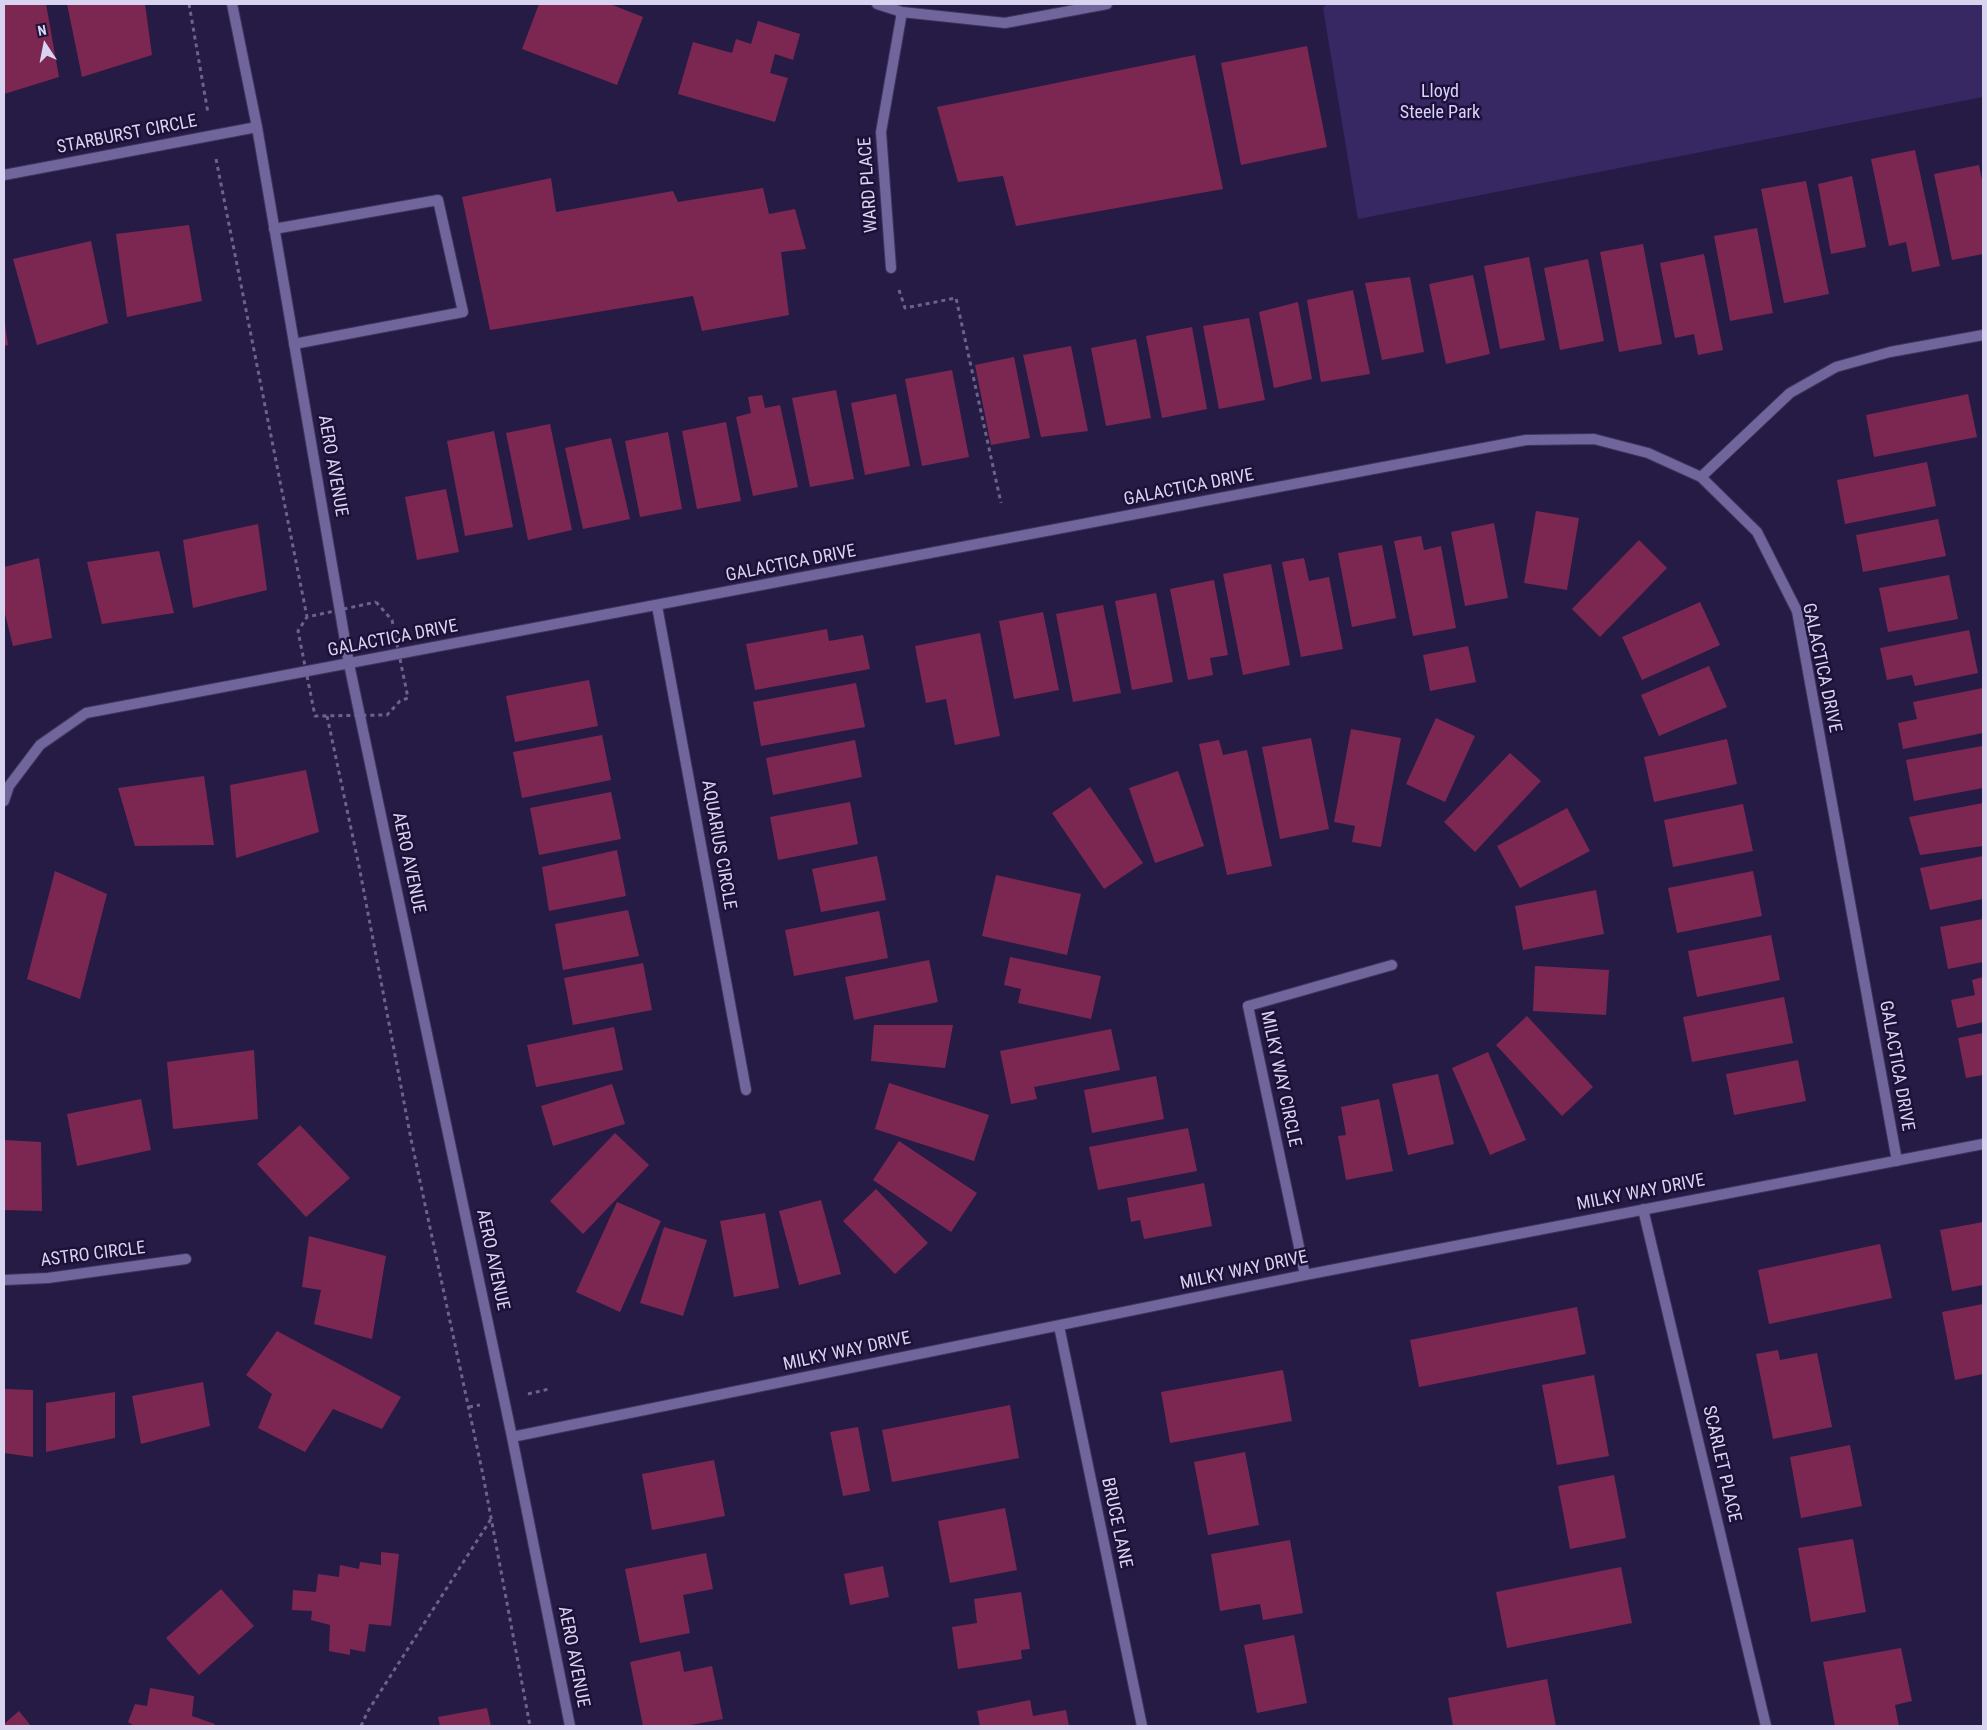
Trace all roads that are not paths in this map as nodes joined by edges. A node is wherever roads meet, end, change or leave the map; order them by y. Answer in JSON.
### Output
{"nodes":[{"id":1,"x":232,"y":4,"type":"edge"},
{"id":2,"x":877,"y":4,"type":"edge"},
{"id":3,"x":1107,"y":4,"type":"edge"},
{"id":4,"x":902,"y":12,"type":"junction"},
{"id":5,"x":257,"y":126,"type":"junction"},
{"id":6,"x":4,"y":175,"type":"edge"},
{"id":7,"x":274,"y":229,"type":"junction"},
{"id":8,"x":891,"y":268,"type":"road end"},
{"id":9,"x":1983,"y":336,"type":"edge"},
{"id":10,"x":294,"y":344,"type":"junction"},
{"id":11,"x":1701,"y":477,"type":"junction"},
{"id":12,"x":657,"y":606,"type":"junction"},
{"id":13,"x":349,"y":664,"type":"junction"},
{"id":14,"x":4,"y":801,"type":"edge"},
{"id":15,"x":1392,"y":966,"type":"dead end"},
{"id":16,"x":746,"y":1090,"type":"dead end"},
{"id":17,"x":1983,"y":1144,"type":"edge"},
{"id":18,"x":1897,"y":1161,"type":"junction"},
{"id":19,"x":1643,"y":1209,"type":"junction"},
{"id":20,"x":186,"y":1259,"type":"dead end"},
{"id":21,"x":1305,"y":1275,"type":"junction"},
{"id":22,"x":4,"y":1280,"type":"edge"},
{"id":23,"x":1059,"y":1326,"type":"junction"},
{"id":24,"x":512,"y":1437,"type":"junction"},
{"id":25,"x":570,"y":1726,"type":"edge"},
{"id":26,"x":1142,"y":1726,"type":"edge"},
{"id":27,"x":1766,"y":1726,"type":"edge"}],
"edges":[{"from":1,"to":5,"type":"street","name":"AERO AVENUE"},
{"from":2,"to":4,"type":"street"},
{"from":3,"to":4,"type":"street"},
{"from":4,"to":8,"type":"street","name":"WARD PLACE"},
{"from":5,"to":6,"type":"street","name":"STARBURST CIRCLE"},
{"from":5,"to":7,"type":"street","name":"AERO AVENUE"},
{"from":7,"to":10,"type":"street","name":"AERO AVENUE"},
{"from":7,"to":10,"type":"street"},
{"from":9,"to":11,"type":"street"},
{"from":10,"to":13,"type":"street","name":"AERO AVENUE"},
{"from":11,"to":12,"type":"street","name":"GALACTICA DRIVE"},
{"from":11,"to":18,"type":"street","name":"GALACTICA DRIVE"},
{"from":12,"to":13,"type":"street","name":"GALACTICA DRIVE"},
{"from":12,"to":16,"type":"street","name":"AQUARIUS CIRCLE"},
{"from":13,"to":14,"type":"street","name":"GALACTICA DRIVE"},
{"from":13,"to":24,"type":"street","name":"AERO AVENUE"},
{"from":15,"to":21,"type":"street","name":"MILKY WAY CIRCLE"},
{"from":17,"to":18,"type":"street","name":"MILKY WAY DRIVE"},
{"from":18,"to":19,"type":"street","name":"MILKY WAY DRIVE"},
{"from":19,"to":21,"type":"street","name":"MILKY WAY DRIVE"},
{"from":19,"to":27,"type":"street","name":"SCARLET PLACE"},
{"from":20,"to":22,"type":"street","name":"ASTRO CIRCLE"},
{"from":21,"to":23,"type":"street","name":"MILKY WAY DRIVE"},
{"from":23,"to":24,"type":"street","name":"MILKY WAY DRIVE"},
{"from":23,"to":26,"type":"street","name":"BRUCE LANE"},
{"from":24,"to":25,"type":"street","name":"AERO AVENUE"}]}
